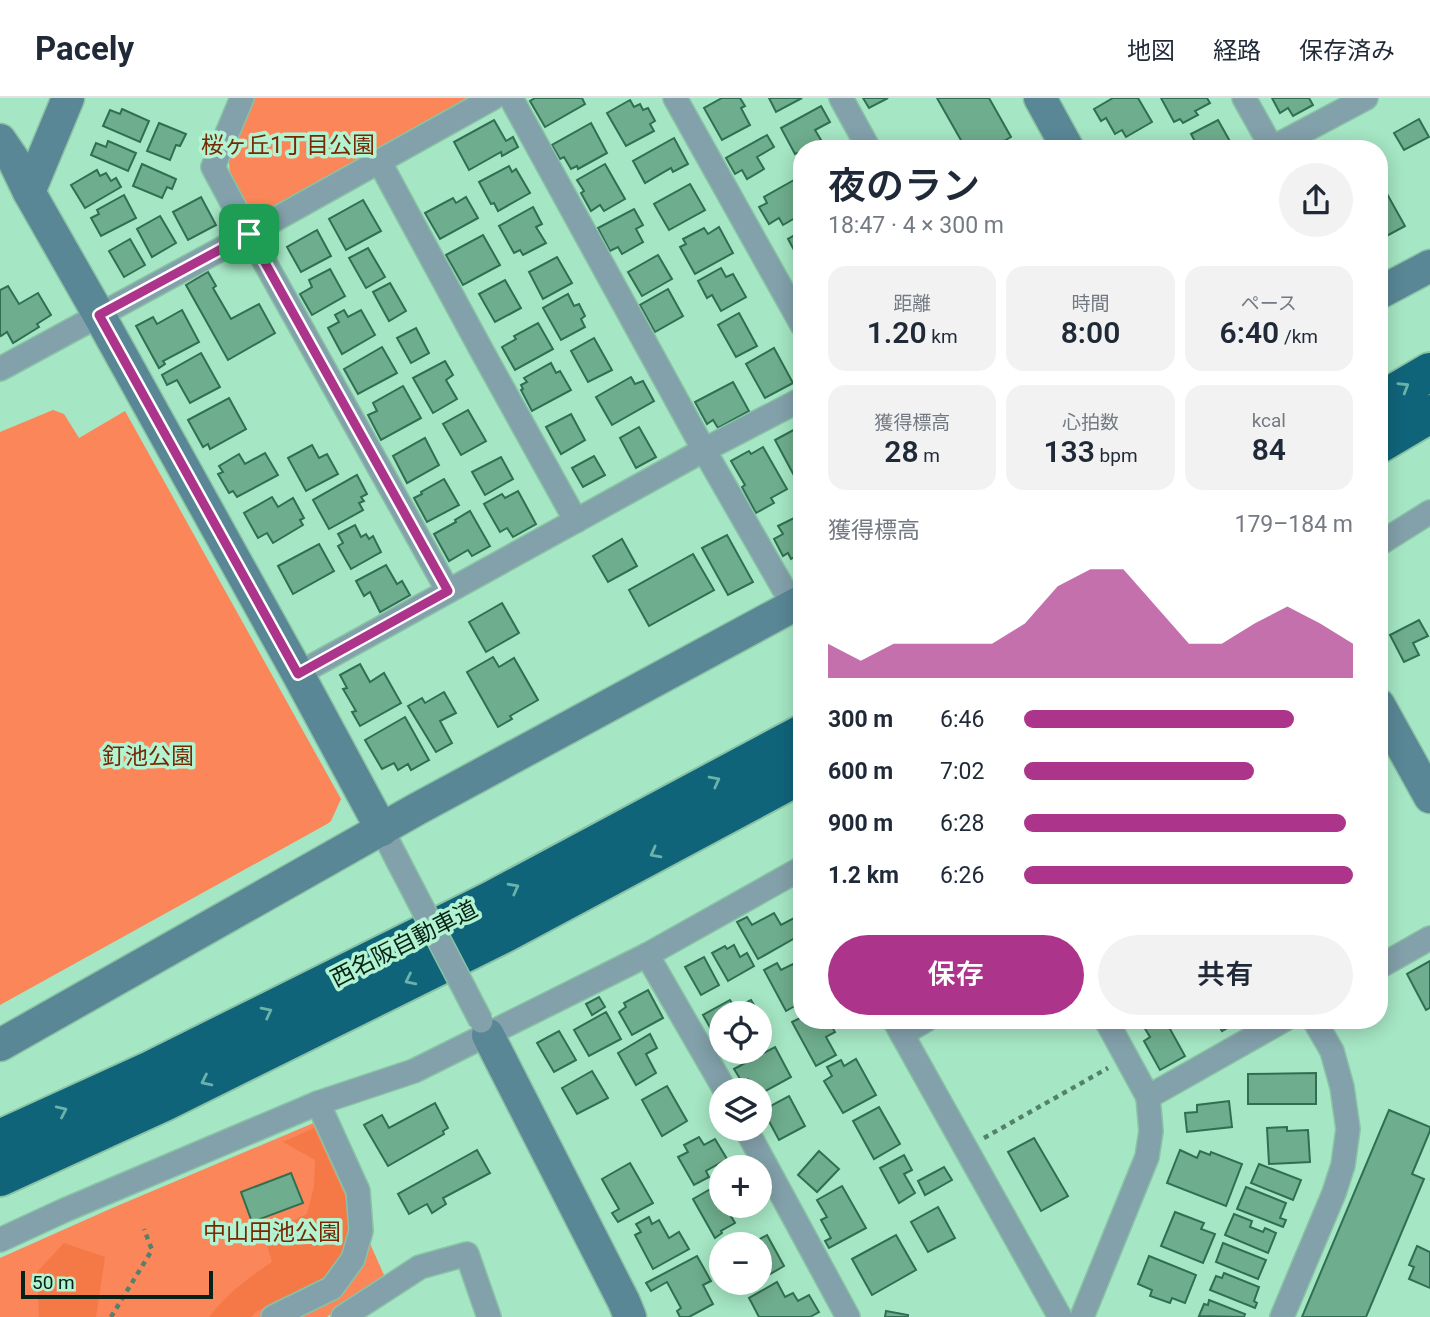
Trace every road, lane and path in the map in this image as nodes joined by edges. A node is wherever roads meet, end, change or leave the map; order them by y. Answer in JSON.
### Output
{"nodes":[{"id":1,"x":68,"y":98,"type":"edge"},
{"id":2,"x":242,"y":98,"type":"edge"},
{"id":3,"x":493,"y":98,"type":"edge"},
{"id":4,"x":511,"y":98,"type":"edge"},
{"id":5,"x":675,"y":98,"type":"edge"},
{"id":6,"x":841,"y":98,"type":"edge"},
{"id":7,"x":1040,"y":98,"type":"edge"},
{"id":8,"x":1244,"y":98,"type":"edge"},
{"id":9,"x":1366,"y":98,"type":"edge"},
{"id":10,"x":0,"y":140,"type":"edge"},
{"id":11,"x":864,"y":140,"type":"edge"},
{"id":12,"x":1063,"y":140,"type":"edge"},
{"id":13,"x":1267,"y":140,"type":"edge"},
{"id":14,"x":1286,"y":140,"type":"edge"},
{"id":15,"x":379,"y":161,"type":"junction"},
{"id":16,"x":29,"y":192,"type":"junction"},
{"id":17,"x":249,"y":234,"type":"junction"},
{"id":18,"x":1430,"y":266,"type":"edge"},
{"id":19,"x":1388,"y":288,"type":"edge"},
{"id":20,"x":793,"y":309,"type":"edge"},
{"id":21,"x":99,"y":315,"type":"junction"},
{"id":22,"x":0,"y":369,"type":"edge"},
{"id":23,"x":1430,"y":372,"type":"edge"},
{"id":24,"x":1388,"y":397,"type":"edge"},
{"id":25,"x":793,"y":404,"type":"edge"},
{"id":26,"x":1430,"y":414,"type":"edge"},
{"id":27,"x":1388,"y":439,"type":"edge"},
{"id":28,"x":704,"y":450,"type":"junction"},
{"id":29,"x":1430,"y":512,"type":"edge"},
{"id":30,"x":576,"y":521,"type":"junction"},
{"id":31,"x":1388,"y":538,"type":"edge"},
{"id":32,"x":448,"y":591,"type":"junction"},
{"id":33,"x":793,"y":596,"type":"edge"},
{"id":34,"x":793,"y":605,"type":"edge"},
{"id":35,"x":298,"y":674,"type":"junction"},
{"id":36,"x":1388,"y":721,"type":"edge"},
{"id":37,"x":793,"y":739,"type":"edge"},
{"id":38,"x":793,"y":779,"type":"edge"},
{"id":39,"x":1430,"y":797,"type":"edge"},
{"id":40,"x":382,"y":830,"type":"junction"},
{"id":41,"x":793,"y":873,"type":"edge"},
{"id":42,"x":1430,"y":939,"type":"edge"},
{"id":43,"x":647,"y":955,"type":"junction"},
{"id":44,"x":1388,"y":962,"type":"edge"},
{"id":45,"x":484,"y":1028,"type":"junction"},
{"id":46,"x":899,"y":1029,"type":"edge"},
{"id":47,"x":1111,"y":1029,"type":"edge"},
{"id":48,"x":1268,"y":1029,"type":"edge"},
{"id":49,"x":1319,"y":1029,"type":"edge"},
{"id":50,"x":0,"y":1045,"type":"edge"},
{"id":51,"x":1126,"y":1058,"type":"junction"},
{"id":52,"x":717,"y":1078,"type":"edge"},
{"id":53,"x":1149,"y":1097,"type":"junction"},
{"id":54,"x":318,"y":1103,"type":"junction"},
{"id":55,"x":0,"y":1139,"type":"edge"},
{"id":56,"x":753,"y":1141,"type":"edge"},
{"id":57,"x":965,"y":1149,"type":"junction"},
{"id":58,"x":0,"y":1177,"type":"edge"},
{"id":59,"x":144,"y":1229,"type":"dead end"},
{"id":60,"x":0,"y":1240,"type":"edge"},
{"id":61,"x":111,"y":1317,"type":"edge"},
{"id":62,"x":273,"y":1317,"type":"edge"},
{"id":63,"x":343,"y":1317,"type":"edge"},
{"id":64,"x":489,"y":1317,"type":"edge"},
{"id":65,"x":629,"y":1317,"type":"edge"},
{"id":66,"x":848,"y":1317,"type":"edge"},
{"id":67,"x":1060,"y":1317,"type":"edge"},
{"id":68,"x":1082,"y":1317,"type":"edge"},
{"id":69,"x":1282,"y":1317,"type":"edge"}],
"edges":[{"from":1,"to":16,"type":"street"},
{"from":2,"to":17,"type":"street"},
{"from":3,"to":15,"type":"street"},
{"from":4,"to":28,"type":"street"},
{"from":5,"to":20,"type":"street"},
{"from":6,"to":11,"type":"street"},
{"from":7,"to":12,"type":"street"},
{"from":8,"to":13,"type":"street"},
{"from":9,"to":14,"type":"street"},
{"from":10,"to":16,"type":"street"},
{"from":15,"to":17,"type":"street"},
{"from":15,"to":30,"type":"street"},
{"from":16,"to":21,"type":"street"},
{"from":17,"to":21,"type":"street"},
{"from":17,"to":32,"type":"street"},
{"from":18,"to":19,"type":"street"},
{"from":21,"to":22,"type":"street"},
{"from":21,"to":35,"type":"street"},
{"from":24,"to":23,"type":"highway","one_way":true},
{"from":25,"to":28,"type":"street"},
{"from":26,"to":27,"type":"highway"},
{"from":28,"to":30,"type":"street"},
{"from":28,"to":33,"type":"street"},
{"from":29,"to":31,"type":"street"},
{"from":30,"to":32,"type":"street"},
{"from":32,"to":35,"type":"street"},
{"from":34,"to":40,"type":"street"},
{"from":35,"to":40,"type":"street"},
{"from":36,"to":39,"type":"street"},
{"from":55,"to":37,"type":"highway","name":"西名阪自動車道","one_way":true},
{"from":38,"to":58,"type":"highway","name":"西名阪自動車道","one_way":true},
{"from":40,"to":45,"type":"street","bridge":true},
{"from":40,"to":50,"type":"street"},
{"from":41,"to":43,"type":"street"},
{"from":42,"to":44,"type":"street"},
{"from":43,"to":45,"type":"street"},
{"from":43,"to":52,"type":"street"},
{"from":45,"to":54,"type":"street"},
{"from":45,"to":65,"type":"street"},
{"from":46,"to":57,"type":"street"},
{"from":47,"to":51,"type":"street"},
{"from":48,"to":53,"type":"street"},
{"from":49,"to":69,"type":"street"},
{"from":51,"to":53,"type":"street"},
{"from":51,"to":57,"type":"path"},
{"from":53,"to":68,"type":"street"},
{"from":54,"to":60,"type":"street"},
{"from":54,"to":62,"type":"street"},
{"from":56,"to":66,"type":"street"},
{"from":57,"to":67,"type":"street"},
{"from":59,"to":61,"type":"path"},
{"from":63,"to":64,"type":"street"}]}
